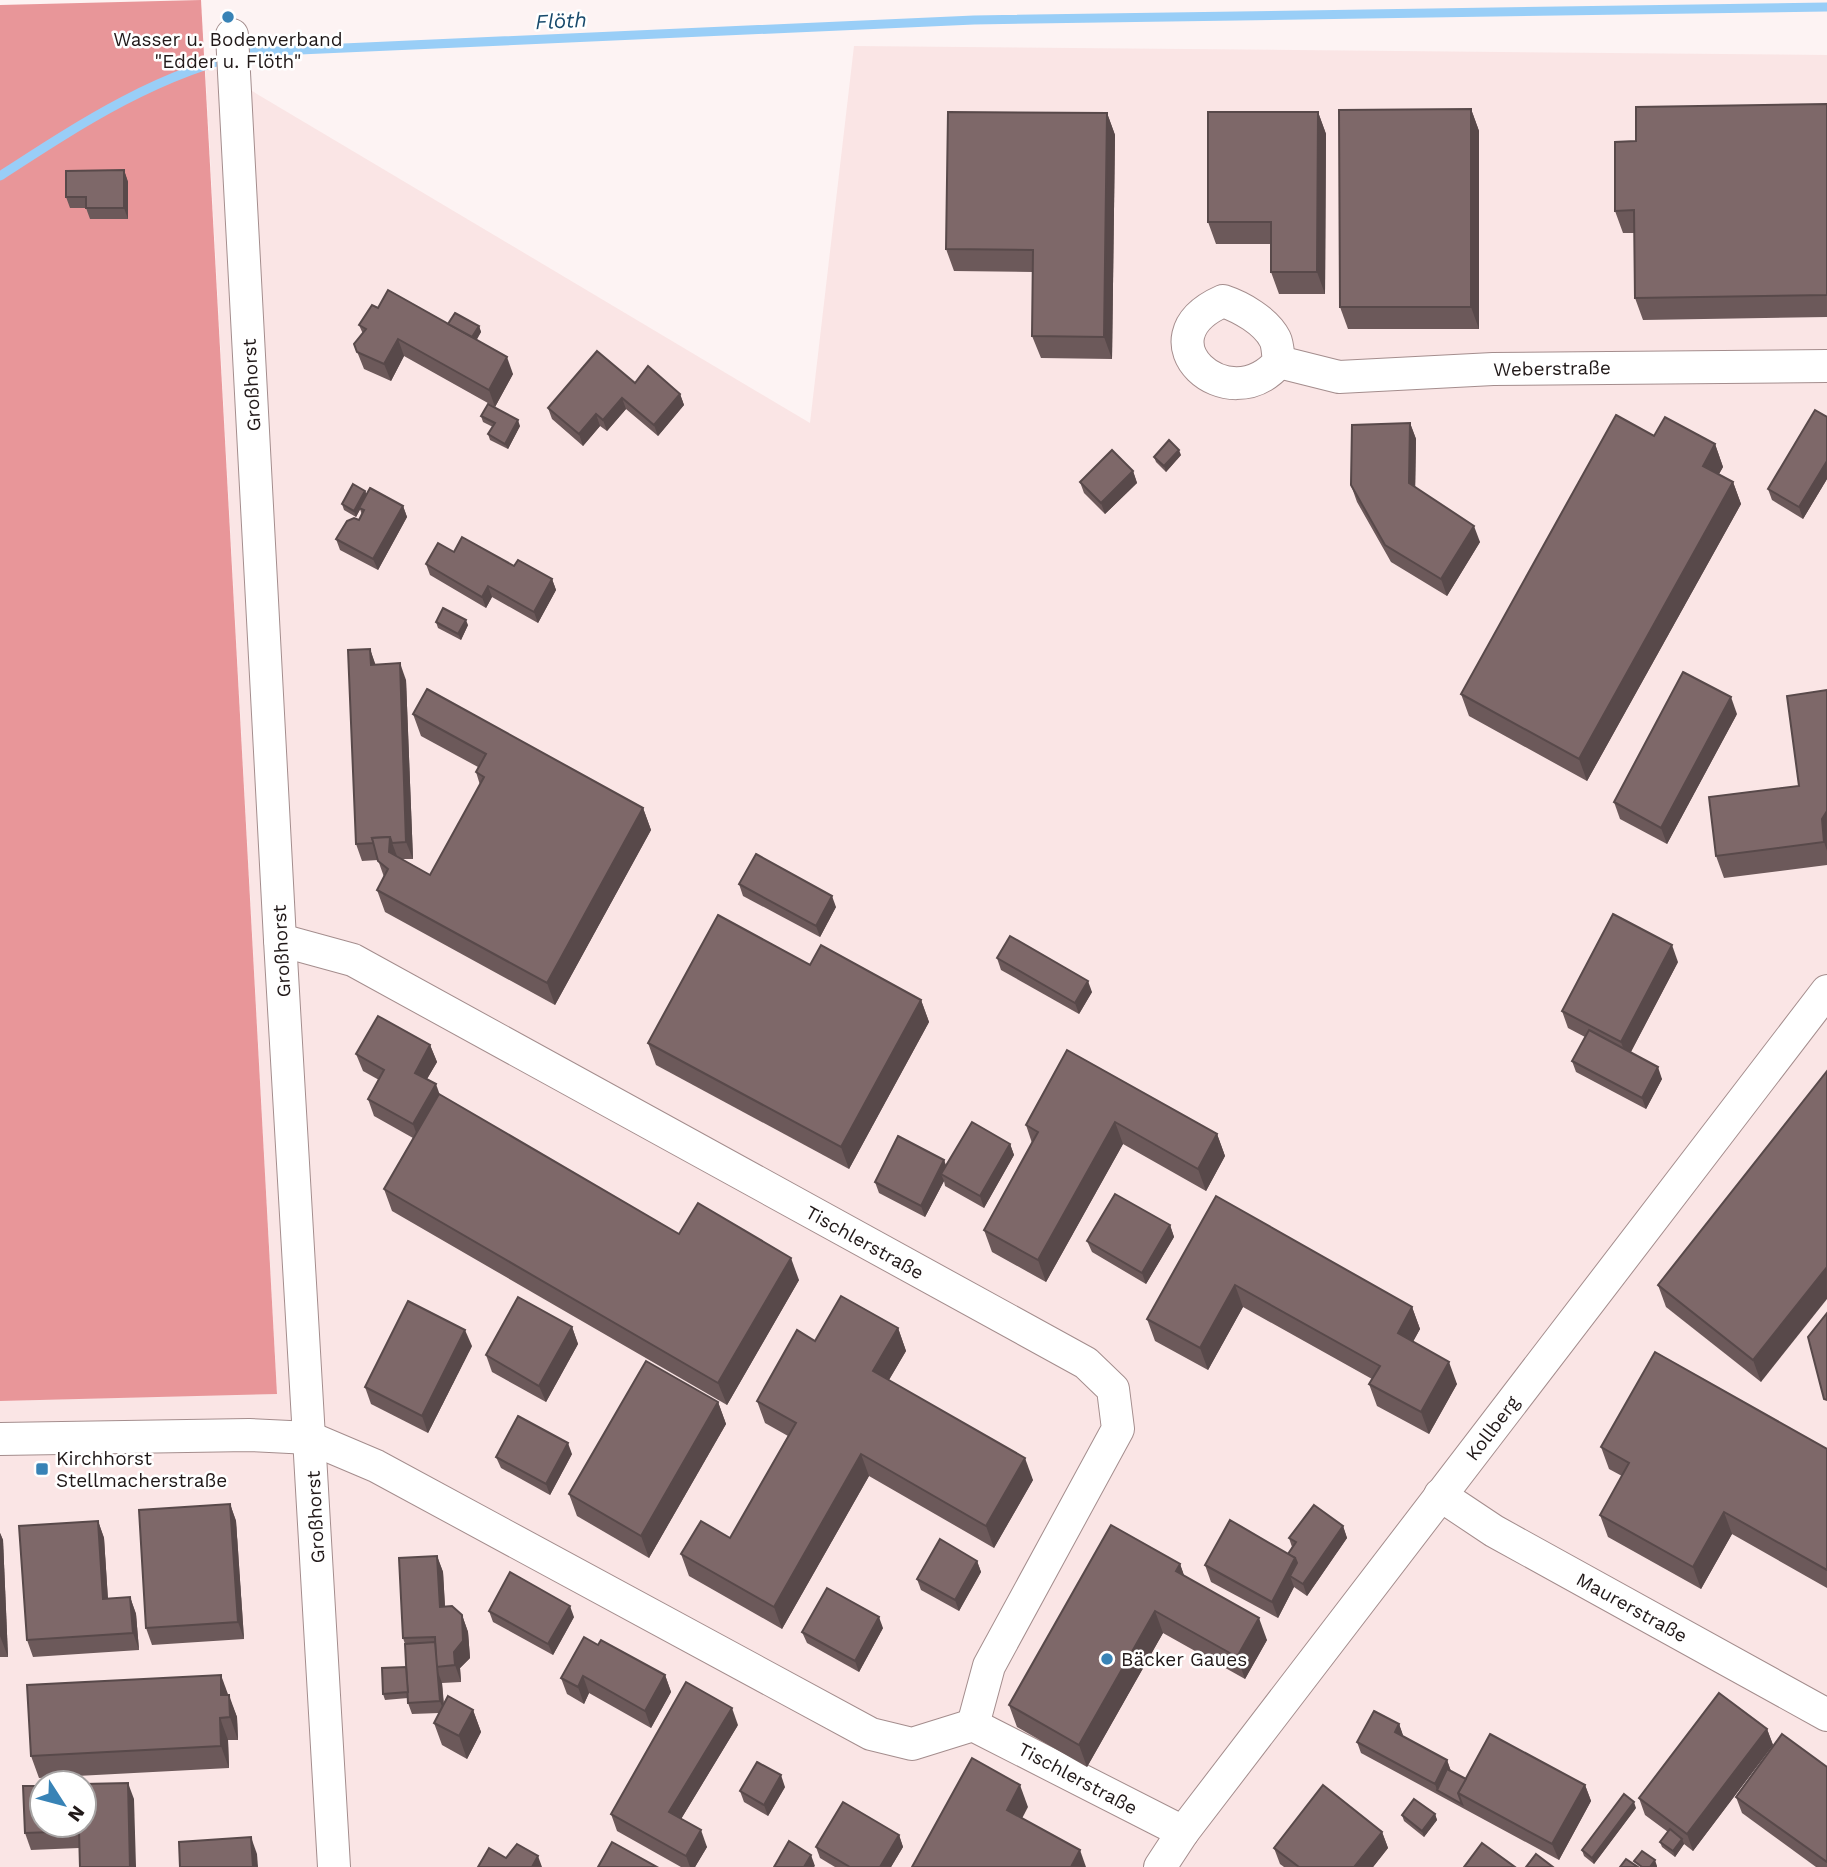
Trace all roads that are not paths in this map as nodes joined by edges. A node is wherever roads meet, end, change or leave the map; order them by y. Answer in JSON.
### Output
{"nodes":[{"id":1,"x":232,"y":38,"type":"dead end"},
{"id":2,"x":1279,"y":362,"type":"dead end"},
{"id":3,"x":1827,"y":366,"type":"edge"},
{"id":4,"x":280,"y":940,"type":"junction"},
{"id":5,"x":1827,"y":991,"type":"edge"},
{"id":6,"x":310,"y":1438,"type":"junction"},
{"id":7,"x":0,"y":1439,"type":"edge"},
{"id":8,"x":1440,"y":1495,"type":"junction"},
{"id":9,"x":1827,"y":1715,"type":"edge"},
{"id":10,"x":973,"y":1725,"type":"junction"},
{"id":11,"x":1183,"y":1832,"type":"junction"},
{"id":12,"x":334,"y":1867,"type":"edge"},
{"id":13,"x":1160,"y":1867,"type":"edge"}],
"edges":[{"from":1,"to":4,"type":"street","name":"Großhorst"},
{"from":2,"to":3,"type":"street","name":"Weberstraße"},
{"from":4,"to":6,"type":"street","name":"Großhorst"},
{"from":4,"to":10,"type":"street","name":"Tischlerstraße"},
{"from":5,"to":8,"type":"street","name":"Kollberg"},
{"from":6,"to":7,"type":"street"},
{"from":6,"to":10,"type":"street"},
{"from":6,"to":12,"type":"street","name":"Großhorst"},
{"from":8,"to":9,"type":"street","name":"Maurerstraße"},
{"from":8,"to":11,"type":"street","name":"Kollberg"},
{"from":10,"to":11,"type":"street","name":"Tischlerstraße"},
{"from":11,"to":13,"type":"street","name":"Kollberg"}]}
